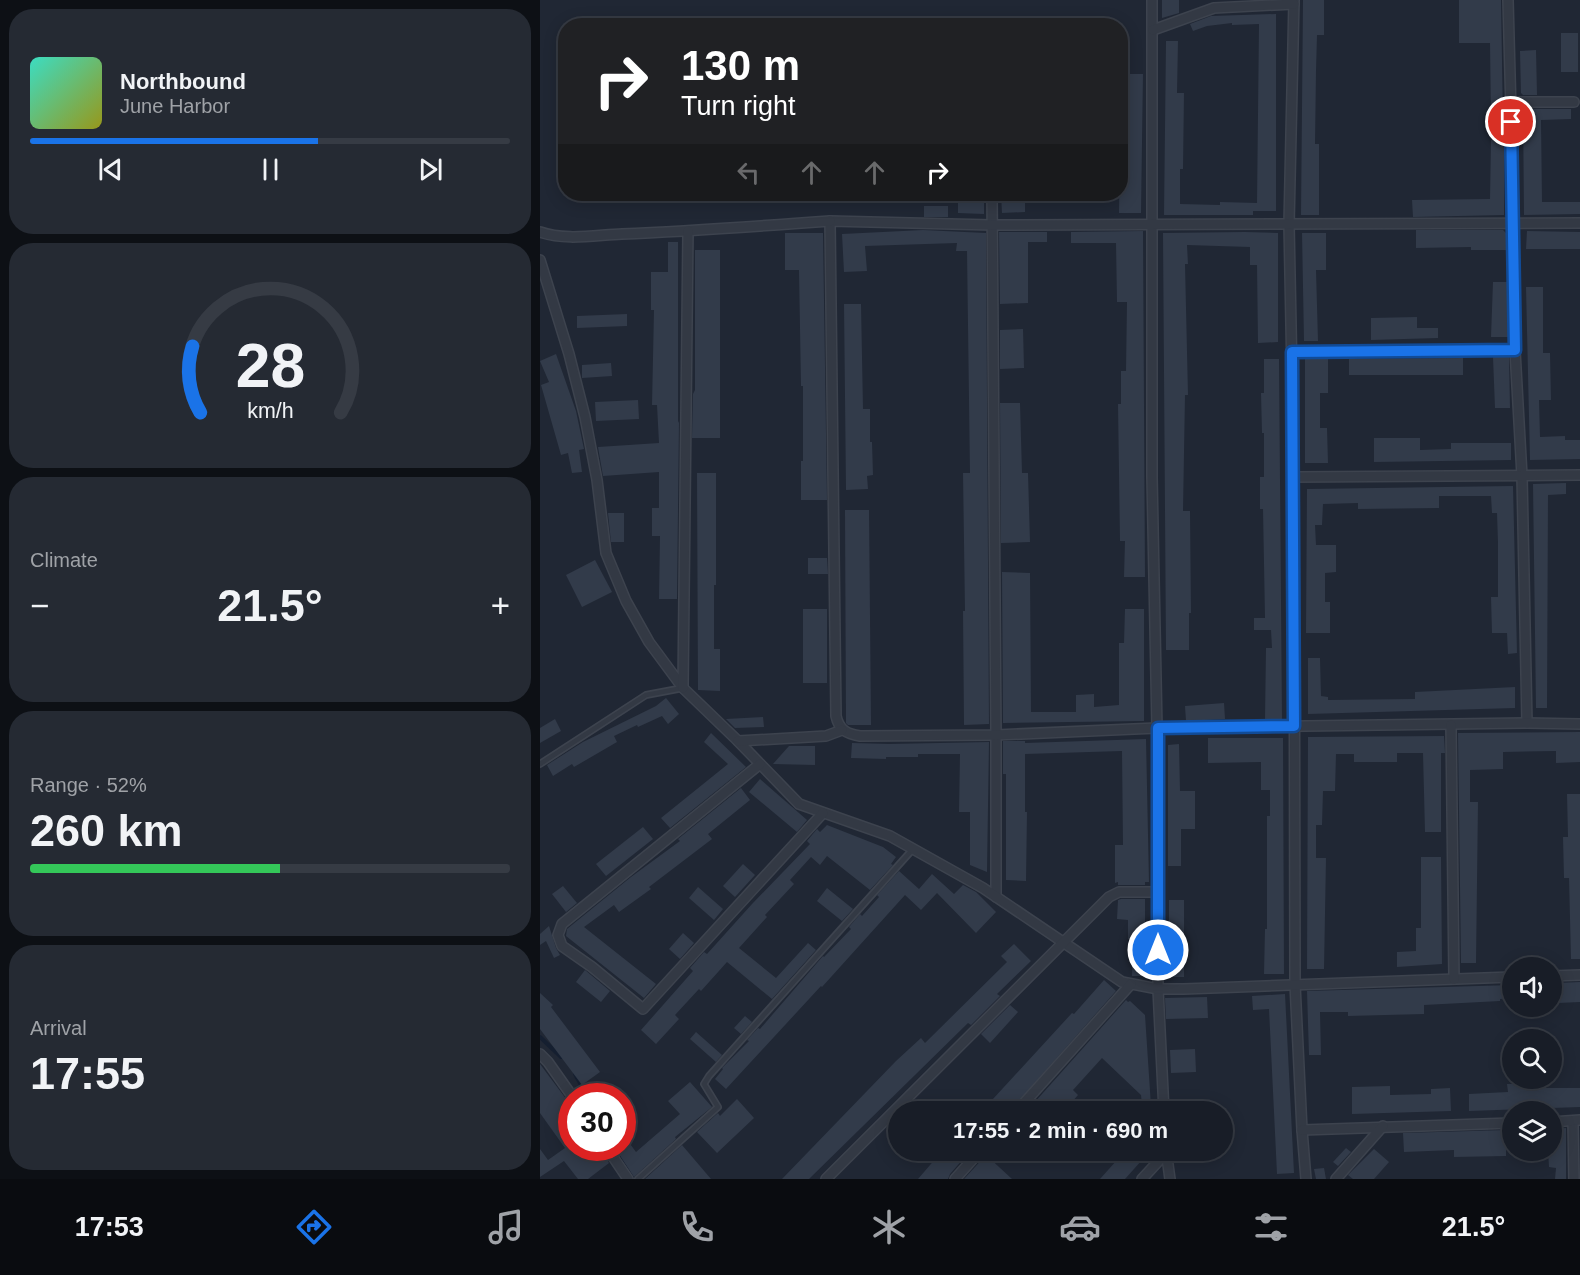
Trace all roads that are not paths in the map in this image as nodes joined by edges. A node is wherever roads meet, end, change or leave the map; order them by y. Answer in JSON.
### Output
{"nodes":[{"id":1,"x":1152,"y":0,"type":"edge"},
{"id":2,"x":1508,"y":0,"type":"edge"},
{"id":3,"x":1294,"y":2,"type":"edge"},
{"id":4,"x":1153,"y":30,"type":"junction"},
{"id":5,"x":1510,"y":102,"type":"junction"},
{"id":6,"x":1574,"y":102,"type":"dead end"},
{"id":7,"x":992,"y":201,"type":"edge"},
{"id":8,"x":830,"y":220,"type":"junction"},
{"id":9,"x":1514,"y":223,"type":"junction"},
{"id":10,"x":1580,"y":223,"type":"edge"},
{"id":11,"x":1152,"y":224,"type":"junction"},
{"id":12,"x":1290,"y":224,"type":"junction"},
{"id":13,"x":992,"y":225,"type":"junction"},
{"id":14,"x":688,"y":231,"type":"junction"},
{"id":15,"x":540,"y":232,"type":"edge"},
{"id":16,"x":540,"y":260,"type":"edge"},
{"id":17,"x":1515,"y":350,"type":"junction"},
{"id":18,"x":1292,"y":352,"type":"junction"},
{"id":19,"x":1580,"y":475,"type":"edge"},
{"id":20,"x":1522,"y":476,"type":"junction"},
{"id":21,"x":1294,"y":477,"type":"junction"},
{"id":22,"x":683,"y":688,"type":"junction"},
{"id":23,"x":1527,"y":723,"type":"junction"},
{"id":24,"x":1580,"y":724,"type":"edge"},
{"id":25,"x":1451,"y":725,"type":"junction"},
{"id":26,"x":1294,"y":726,"type":"junction"},
{"id":27,"x":1158,"y":728,"type":"junction"},
{"id":28,"x":842,"y":730,"type":"junction"},
{"id":29,"x":996,"y":735,"type":"junction"},
{"id":30,"x":738,"y":741,"type":"junction"},
{"id":31,"x":540,"y":764,"type":"edge"},
{"id":32,"x":760,"y":764,"type":"junction"},
{"id":33,"x":823,"y":813,"type":"junction"},
{"id":34,"x":913,"y":849,"type":"junction"},
{"id":35,"x":1159,"y":892,"type":"junction"},
{"id":36,"x":996,"y":897,"type":"junction"},
{"id":37,"x":1063,"y":942,"type":"junction"},
{"id":38,"x":1580,"y":975,"type":"edge"},
{"id":39,"x":1562,"y":976,"type":"edge"},
{"id":40,"x":1502,"y":977,"type":"edge"},
{"id":41,"x":1454,"y":979,"type":"junction"},
{"id":42,"x":1131,"y":984,"type":"junction"},
{"id":43,"x":1295,"y":984,"type":"junction"},
{"id":44,"x":1158,"y":989,"type":"junction"},
{"id":45,"x":540,"y":1054,"type":"edge"},
{"id":46,"x":563,"y":1083,"type":"edge"},
{"id":47,"x":1026,"y":1101,"type":"edge"},
{"id":48,"x":1163,"y":1101,"type":"edge"},
{"id":49,"x":1577,"y":1120,"type":"edge"},
{"id":50,"x":1562,"y":1121,"type":"edge"},
{"id":51,"x":1502,"y":1123,"type":"edge"},
{"id":52,"x":1383,"y":1126,"type":"junction"},
{"id":53,"x":1302,"y":1130,"type":"junction"},
{"id":54,"x":616,"y":1161,"type":"edge"},
{"id":55,"x":971,"y":1161,"type":"edge"},
{"id":56,"x":1158,"y":1161,"type":"edge"},
{"id":57,"x":1167,"y":1161,"type":"edge"},
{"id":58,"x":628,"y":1179,"type":"edge"},
{"id":59,"x":638,"y":1179,"type":"edge"},
{"id":60,"x":826,"y":1179,"type":"edge"},
{"id":61,"x":955,"y":1179,"type":"edge"},
{"id":62,"x":1142,"y":1179,"type":"edge"},
{"id":63,"x":1170,"y":1179,"type":"edge"},
{"id":64,"x":1306,"y":1179,"type":"edge"},
{"id":65,"x":1336,"y":1179,"type":"edge"},
{"id":66,"x":1574,"y":1179,"type":"edge"}],
"edges":[{"from":1,"to":4,"type":"street"},
{"from":2,"to":5,"type":"street"},
{"from":3,"to":4,"type":"street"},
{"from":3,"to":12,"type":"street"},
{"from":4,"to":11,"type":"street"},
{"from":5,"to":6,"type":"street"},
{"from":5,"to":9,"type":"street"},
{"from":7,"to":13,"type":"street"},
{"from":8,"to":13,"type":"street"},
{"from":8,"to":14,"type":"street"},
{"from":8,"to":28,"type":"street"},
{"from":9,"to":10,"type":"street"},
{"from":9,"to":12,"type":"street"},
{"from":9,"to":17,"type":"street"},
{"from":11,"to":12,"type":"street"},
{"from":11,"to":13,"type":"street"},
{"from":11,"to":27,"type":"street"},
{"from":12,"to":18,"type":"street"},
{"from":13,"to":29,"type":"street"},
{"from":14,"to":15,"type":"street"},
{"from":14,"to":22,"type":"street"},
{"from":16,"to":22,"type":"street"},
{"from":17,"to":18,"type":"street"},
{"from":17,"to":20,"type":"street"},
{"from":18,"to":21,"type":"street"},
{"from":19,"to":20,"type":"street"},
{"from":20,"to":21,"type":"street"},
{"from":20,"to":23,"type":"street"},
{"from":21,"to":26,"type":"street"},
{"from":22,"to":30,"type":"street"},
{"from":22,"to":31,"type":"lane"},
{"from":23,"to":24,"type":"street"},
{"from":23,"to":25,"type":"street"},
{"from":25,"to":26,"type":"street"},
{"from":25,"to":41,"type":"street"},
{"from":26,"to":27,"type":"street"},
{"from":26,"to":43,"type":"street"},
{"from":27,"to":29,"type":"street"},
{"from":27,"to":35,"type":"street"},
{"from":28,"to":29,"type":"street"},
{"from":28,"to":30,"type":"street"},
{"from":29,"to":36,"type":"street"},
{"from":30,"to":32,"type":"street"},
{"from":32,"to":33,"type":"street"},
{"from":32,"to":33,"type":"street"},
{"from":33,"to":34,"type":"street"},
{"from":34,"to":36,"type":"street"},
{"from":34,"to":59,"type":"lane"},
{"from":35,"to":37,"type":"street"},
{"from":35,"to":44,"type":"street"},
{"from":36,"to":37,"type":"street"},
{"from":37,"to":42,"type":"street"},
{"from":37,"to":60,"type":"street"},
{"from":38,"to":39,"type":"street"},
{"from":40,"to":41,"type":"street"},
{"from":41,"to":43,"type":"street"},
{"from":42,"to":44,"type":"street"},
{"from":42,"to":47,"type":"street"},
{"from":43,"to":44,"type":"street"},
{"from":43,"to":53,"type":"street"},
{"from":44,"to":48,"type":"street"},
{"from":45,"to":46,"type":"street"},
{"from":49,"to":50,"type":"street"},
{"from":49,"to":66,"type":"street"},
{"from":51,"to":52,"type":"street"},
{"from":52,"to":53,"type":"street"},
{"from":52,"to":65,"type":"street"},
{"from":53,"to":64,"type":"street"},
{"from":54,"to":58,"type":"street"},
{"from":55,"to":61,"type":"street"},
{"from":56,"to":62,"type":"street"},
{"from":57,"to":63,"type":"street"}]}
